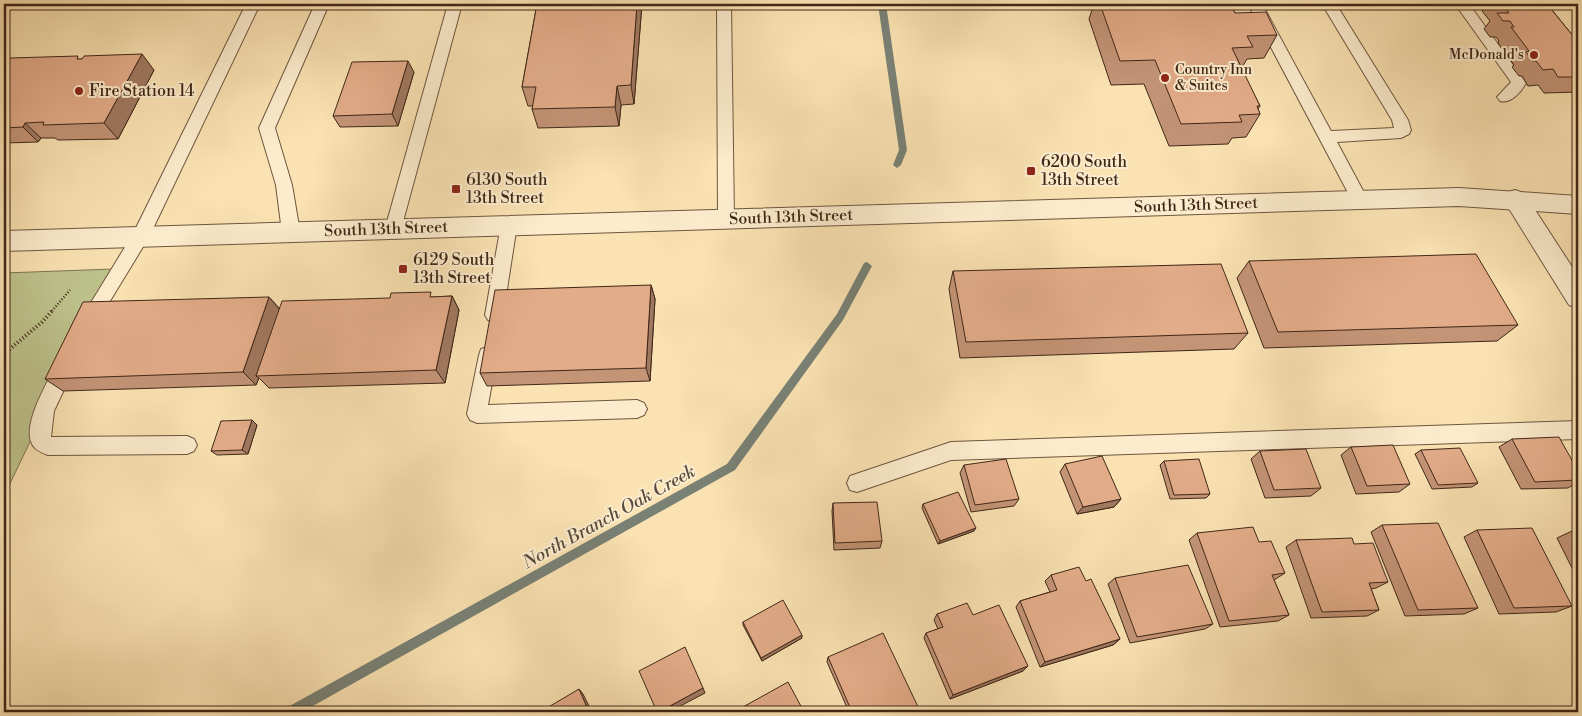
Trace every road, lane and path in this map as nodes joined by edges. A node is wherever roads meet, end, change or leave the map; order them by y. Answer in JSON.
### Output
{"nodes":[{"id":1,"x":253,"y":4,"type":"edge"},
{"id":2,"x":322,"y":4,"type":"edge"},
{"id":3,"x":455,"y":4,"type":"edge"},
{"id":4,"x":724,"y":4,"type":"edge"},
{"id":5,"x":1255,"y":4,"type":"edge"},
{"id":6,"x":1329,"y":4,"type":"edge"},
{"id":7,"x":1462,"y":4,"type":"edge"},
{"id":8,"x":1505,"y":97,"type":"dead end"},
{"id":9,"x":1326,"y":137,"type":"junction"},
{"id":10,"x":1360,"y":200,"type":"junction"},
{"id":11,"x":1515,"y":200,"type":"junction"},
{"id":12,"x":1578,"y":204,"type":"edge"},
{"id":13,"x":726,"y":219,"type":"junction"},
{"id":14,"x":509,"y":225,"type":"junction"},
{"id":15,"x":394,"y":229,"type":"junction"},
{"id":16,"x":291,"y":232,"type":"junction"},
{"id":17,"x":140,"y":236,"type":"junction"},
{"id":18,"x":4,"y":241,"type":"edge"},
{"id":19,"x":70,"y":290,"type":"dead end"},
{"id":20,"x":1578,"y":297,"type":"edge"},
{"id":21,"x":4,"y":354,"type":"edge"},
{"id":22,"x":637,"y":410,"type":"dead end"},
{"id":23,"x":1578,"y":430,"type":"edge"},
{"id":24,"x":187,"y":445,"type":"dead end"},
{"id":25,"x":857,"y":483,"type":"dead end"}],
"edges":[{"from":1,"to":17,"type":"lane"},
{"from":2,"to":16,"type":"lane"},
{"from":3,"to":15,"type":"lane"},
{"from":4,"to":13,"type":"lane"},
{"from":5,"to":9,"type":"lane"},
{"from":6,"to":9,"type":"lane"},
{"from":7,"to":8,"type":"lane"},
{"from":9,"to":10,"type":"lane"},
{"from":10,"to":11,"type":"street","name":"South 13th Street"},
{"from":10,"to":13,"type":"street","name":"South 13th Street"},
{"from":11,"to":12,"type":"street","name":"South 13th Street"},
{"from":11,"to":20,"type":"street"},
{"from":13,"to":14,"type":"street","name":"South 13th Street"},
{"from":14,"to":15,"type":"street","name":"South 13th Street"},
{"from":14,"to":22,"type":"lane"},
{"from":15,"to":16,"type":"street","name":"South 13th Street"},
{"from":16,"to":17,"type":"street","name":"South 13th Street"},
{"from":17,"to":18,"type":"street","name":"South 13th Street"},
{"from":17,"to":24,"type":"lane"},
{"from":19,"to":21,"type":"path"},
{"from":23,"to":25,"type":"lane"}]}
